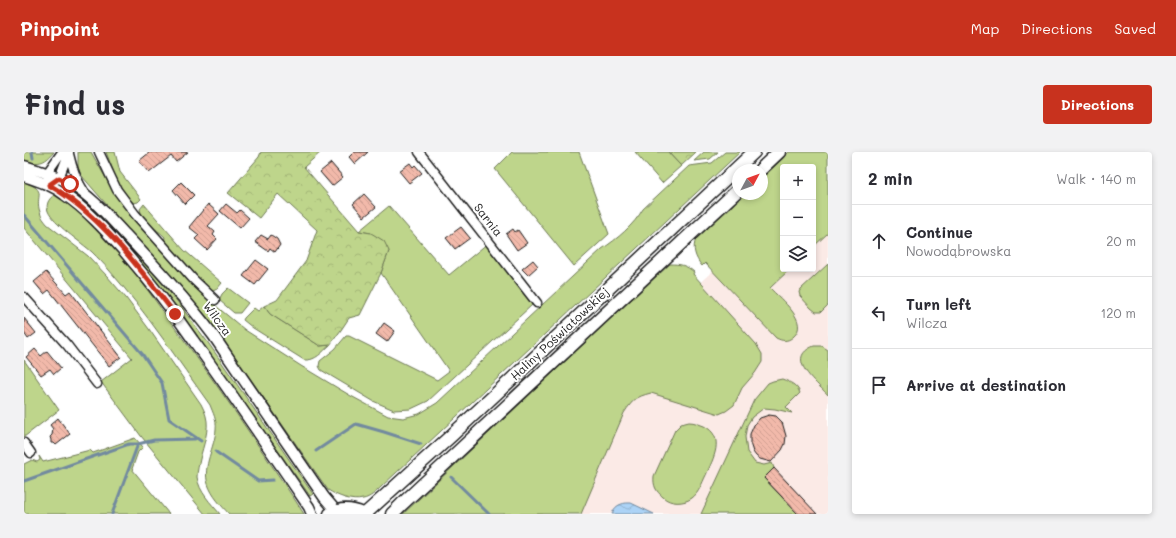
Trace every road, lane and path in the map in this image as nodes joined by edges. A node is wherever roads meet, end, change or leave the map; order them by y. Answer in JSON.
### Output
{"nodes":[{"id":1,"x":67,"y":152,"type":"edge"},
{"id":2,"x":99,"y":152,"type":"edge"},
{"id":3,"x":419,"y":152,"type":"edge"},
{"id":4,"x":754,"y":152,"type":"edge"},
{"id":5,"x":779,"y":152,"type":"edge"},
{"id":6,"x":766,"y":164,"type":"edge"},
{"id":7,"x":24,"y":166,"type":"edge"},
{"id":8,"x":46,"y":173,"type":"junction"},
{"id":9,"x":24,"y":176,"type":"edge"},
{"id":10,"x":59,"y":178,"type":"junction"},
{"id":11,"x":49,"y":185,"type":"junction"},
{"id":12,"x":86,"y":195,"type":"junction"},
{"id":13,"x":732,"y":196,"type":"edge"},
{"id":14,"x":24,"y":297,"type":"edge"},
{"id":15,"x":214,"y":300,"type":"dead end"},
{"id":16,"x":537,"y":303,"type":"dead end"},
{"id":17,"x":97,"y":384,"type":"dead end"},
{"id":18,"x":24,"y":444,"type":"edge"},
{"id":19,"x":31,"y":453,"type":"dead end"},
{"id":20,"x":333,"y":512,"type":"edge"},
{"id":21,"x":312,"y":514,"type":"edge"},
{"id":22,"x":364,"y":514,"type":"edge"},
{"id":23,"x":392,"y":514,"type":"edge"}],
"edges":[{"from":1,"to":8,"type":"street"},
{"from":1,"to":10,"type":"street"},
{"from":1,"to":12,"type":"street"},
{"from":2,"to":15,"type":"street"},
{"from":3,"to":16,"type":"street","name":"Sarnia"},
{"from":4,"to":22,"type":"main road","name":"Haliny Poświatowskiej"},
{"from":5,"to":6,"type":"main road"},
{"from":7,"to":8,"type":"street","name":"Wilcza"},
{"from":8,"to":10,"type":"street","name":"Wilcza"},
{"from":8,"to":11,"type":"street"},
{"from":9,"to":11,"type":"street"},
{"from":10,"to":11,"type":"street"},
{"from":10,"to":12,"type":"street","name":"Wilcza"},
{"from":11,"to":21,"type":"street"},
{"from":12,"to":20,"type":"street","name":"Wilcza"},
{"from":13,"to":23,"type":"main road","name":"Haliny Poświatowskiej"},
{"from":14,"to":17,"type":"street"},
{"from":18,"to":19,"type":"street"},
{"from":20,"to":22,"type":"main road"}]}
